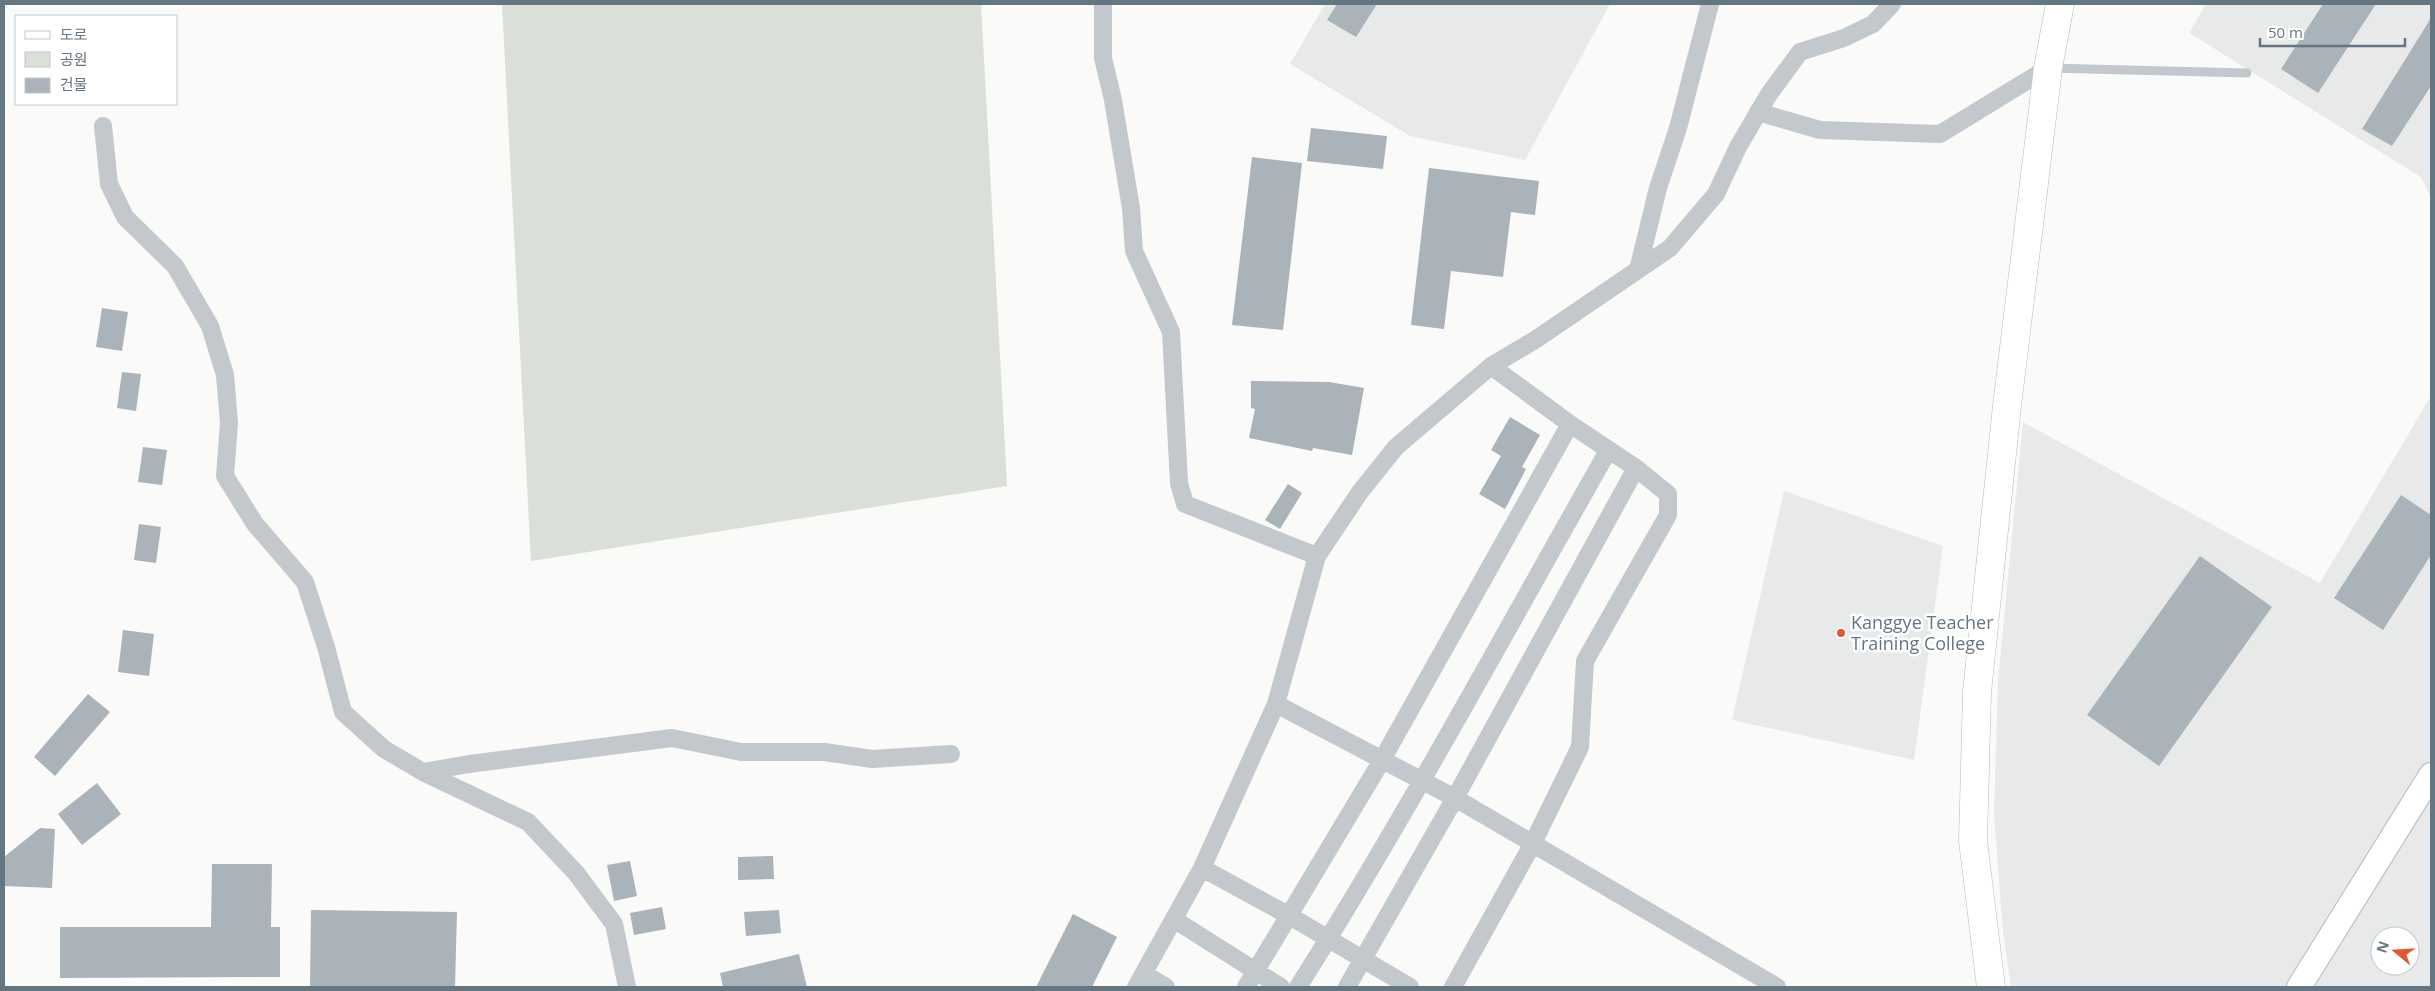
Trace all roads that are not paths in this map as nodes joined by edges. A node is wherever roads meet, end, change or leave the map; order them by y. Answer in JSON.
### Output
{"nodes":[{"id":1,"x":1103,"y":4,"type":"edge"},
{"id":2,"x":1710,"y":4,"type":"edge"},
{"id":3,"x":1892,"y":4,"type":"edge"},
{"id":4,"x":2060,"y":4,"type":"edge"},
{"id":5,"x":2048,"y":68,"type":"junction"},
{"id":6,"x":2247,"y":73,"type":"dead end"},
{"id":7,"x":1758,"y":112,"type":"junction"},
{"id":8,"x":103,"y":126,"type":"dead end"},
{"id":9,"x":1638,"y":270,"type":"junction"},
{"id":10,"x":1491,"y":366,"type":"junction"},
{"id":11,"x":1570,"y":424,"type":"junction"},
{"id":12,"x":1608,"y":451,"type":"junction"},
{"id":13,"x":1636,"y":468,"type":"junction"},
{"id":14,"x":1317,"y":556,"type":"junction"},
{"id":15,"x":1276,"y":704,"type":"junction"},
{"id":16,"x":951,"y":754,"type":"dead end"},
{"id":17,"x":1382,"y":760,"type":"junction"},
{"id":18,"x":423,"y":772,"type":"junction"},
{"id":19,"x":2431,"y":775,"type":"edge"},
{"id":20,"x":1421,"y":780,"type":"junction"},
{"id":21,"x":1455,"y":798,"type":"junction"},
{"id":22,"x":1533,"y":843,"type":"junction"},
{"id":23,"x":1202,"y":868,"type":"junction"},
{"id":24,"x":1288,"y":914,"type":"junction"},
{"id":25,"x":1175,"y":920,"type":"junction"},
{"id":26,"x":1329,"y":938,"type":"junction"},
{"id":27,"x":1363,"y":959,"type":"junction"},
{"id":28,"x":1256,"y":971,"type":"junction"},
{"id":29,"x":1140,"y":980,"type":"edge"},
{"id":30,"x":627,"y":987,"type":"edge"},
{"id":31,"x":1166,"y":987,"type":"edge"},
{"id":32,"x":1246,"y":987,"type":"edge"},
{"id":33,"x":1281,"y":987,"type":"edge"},
{"id":34,"x":1298,"y":987,"type":"edge"},
{"id":35,"x":1347,"y":987,"type":"edge"},
{"id":36,"x":1410,"y":987,"type":"edge"},
{"id":37,"x":1453,"y":987,"type":"edge"},
{"id":38,"x":1777,"y":987,"type":"edge"},
{"id":39,"x":1991,"y":987,"type":"edge"},
{"id":40,"x":2299,"y":987,"type":"edge"}],
"edges":[{"from":1,"to":14,"type":"street"},
{"from":2,"to":9,"type":"street"},
{"from":3,"to":7,"type":"street"},
{"from":4,"to":5,"type":"main road"},
{"from":5,"to":6,"type":"lane"},
{"from":5,"to":7,"type":"street"},
{"from":5,"to":39,"type":"main road"},
{"from":7,"to":9,"type":"street"},
{"from":8,"to":18,"type":"street"},
{"from":9,"to":10,"type":"street"},
{"from":10,"to":11,"type":"street"},
{"from":10,"to":14,"type":"street"},
{"from":11,"to":12,"type":"street"},
{"from":11,"to":17,"type":"street"},
{"from":12,"to":13,"type":"street"},
{"from":12,"to":20,"type":"street"},
{"from":13,"to":21,"type":"street"},
{"from":13,"to":22,"type":"street"},
{"from":14,"to":15,"type":"street"},
{"from":15,"to":17,"type":"street"},
{"from":15,"to":23,"type":"street"},
{"from":16,"to":18,"type":"street"},
{"from":17,"to":20,"type":"street"},
{"from":17,"to":24,"type":"street"},
{"from":18,"to":30,"type":"street"},
{"from":19,"to":40,"type":"street"},
{"from":20,"to":21,"type":"street"},
{"from":20,"to":26,"type":"street"},
{"from":21,"to":22,"type":"street"},
{"from":21,"to":27,"type":"street"},
{"from":22,"to":37,"type":"street"},
{"from":22,"to":38,"type":"street"},
{"from":23,"to":24,"type":"street"},
{"from":23,"to":25,"type":"street"},
{"from":24,"to":26,"type":"street"},
{"from":24,"to":28,"type":"street"},
{"from":25,"to":28,"type":"street"},
{"from":25,"to":29,"type":"street"},
{"from":26,"to":27,"type":"street"},
{"from":26,"to":34,"type":"street"},
{"from":27,"to":35,"type":"street"},
{"from":27,"to":36,"type":"street"},
{"from":28,"to":32,"type":"street"},
{"from":28,"to":33,"type":"street"},
{"from":29,"to":31,"type":"street"}]}
